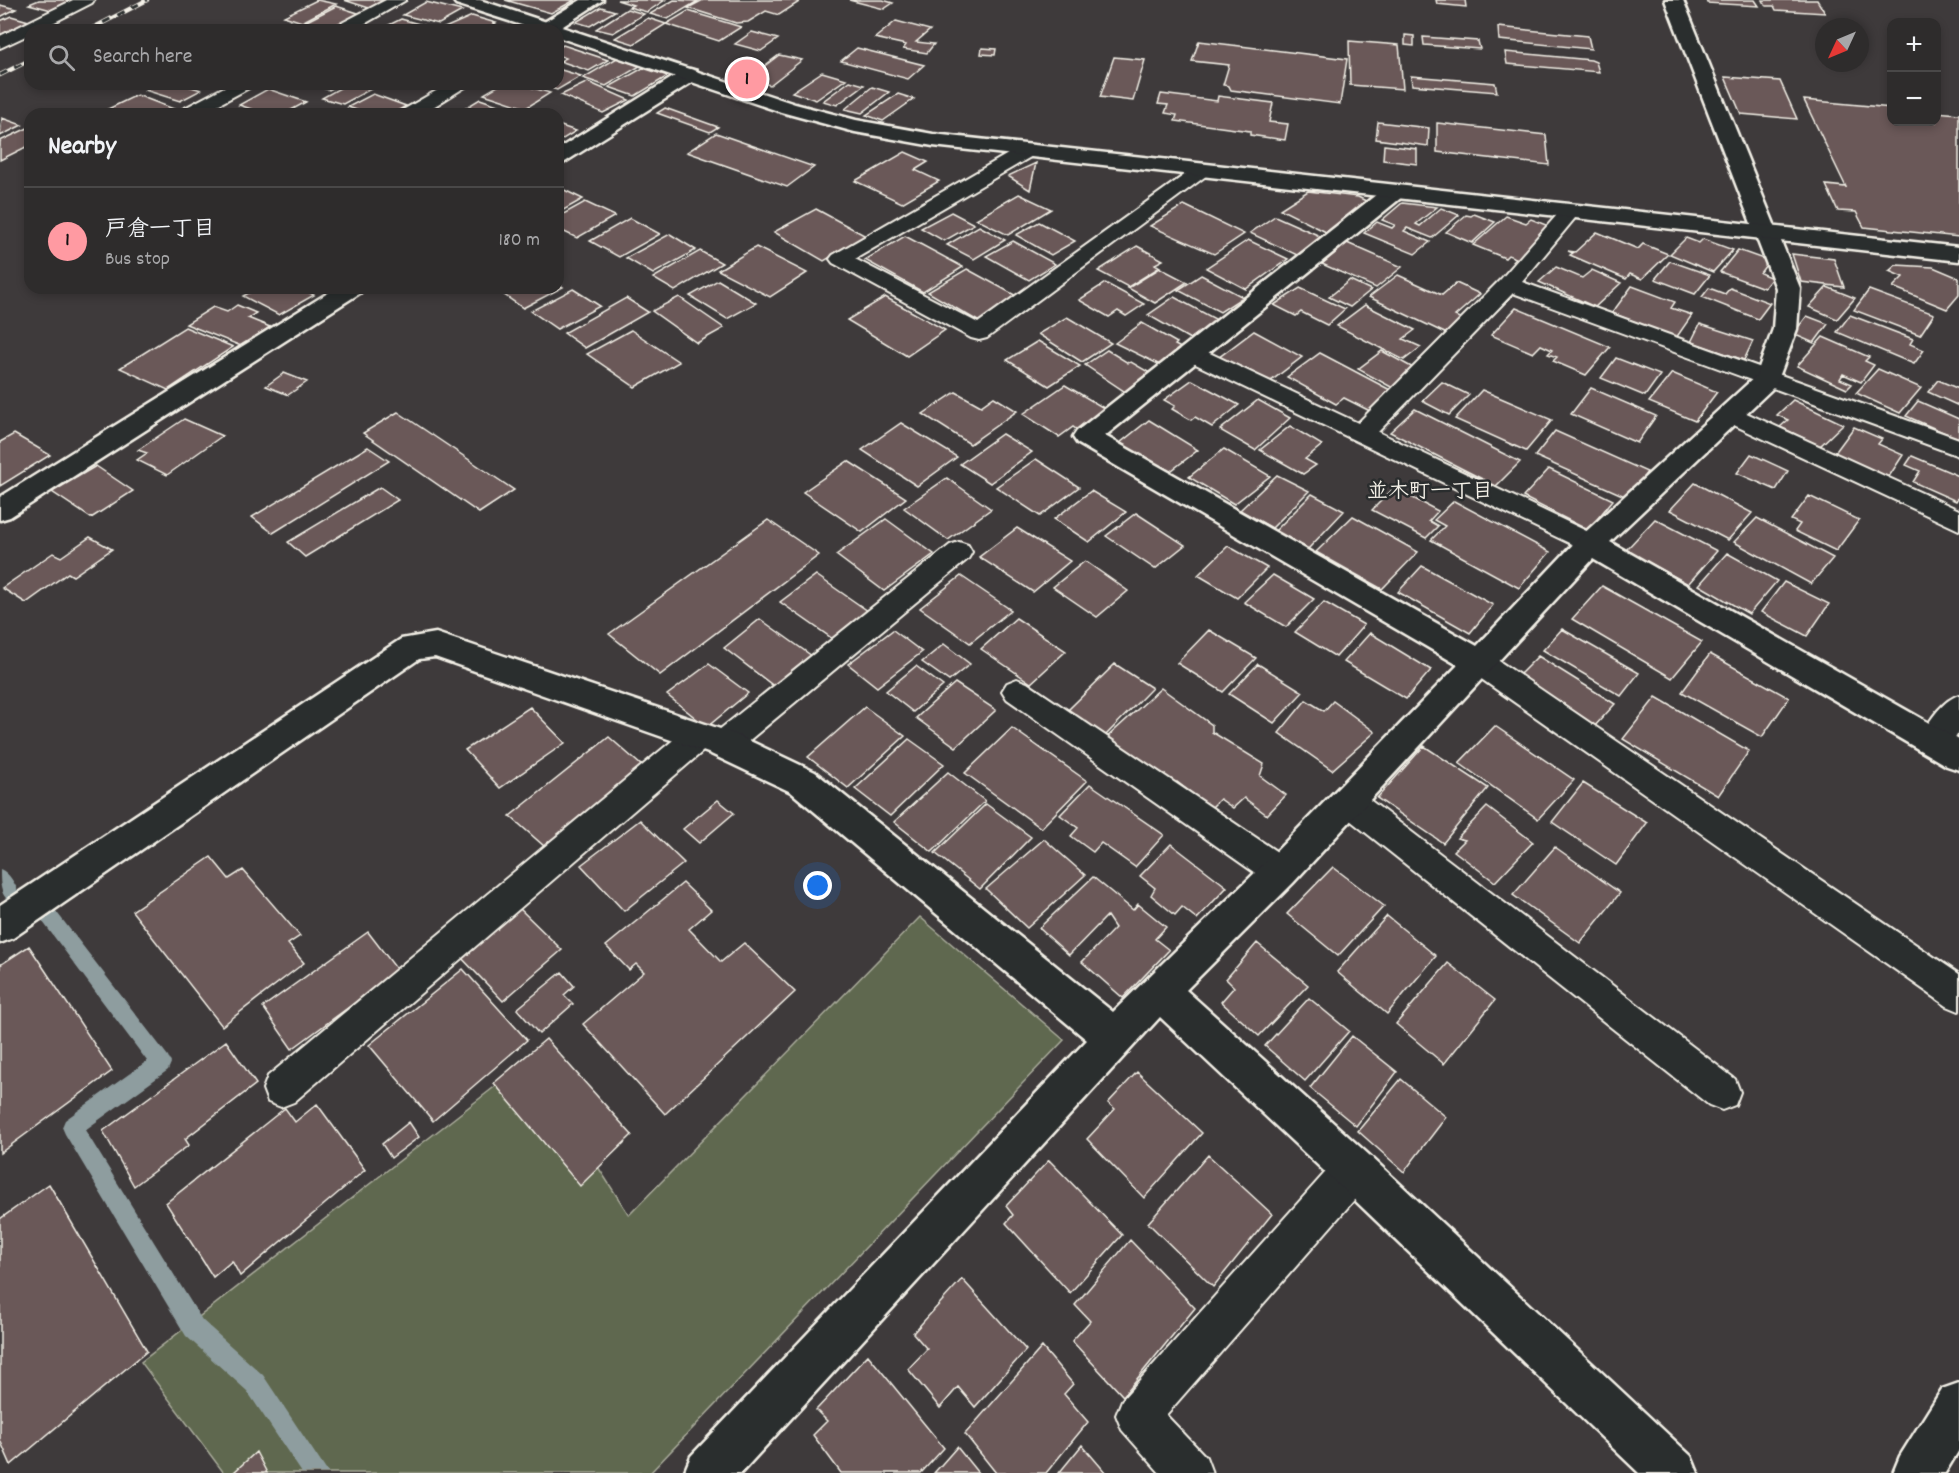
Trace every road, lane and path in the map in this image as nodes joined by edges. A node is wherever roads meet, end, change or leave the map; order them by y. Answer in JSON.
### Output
{"nodes":[{"id":1,"x":86,"y":0,"type":"edge"},
{"id":2,"x":398,"y":0,"type":"edge"},
{"id":3,"x":462,"y":0,"type":"edge"},
{"id":4,"x":594,"y":0,"type":"edge"},
{"id":5,"x":1674,"y":0,"type":"edge"},
{"id":6,"x":38,"y":24,"type":"edge"},
{"id":7,"x":353,"y":24,"type":"edge"},
{"id":8,"x":536,"y":24,"type":"edge"},
{"id":9,"x":562,"y":24,"type":"edge"},
{"id":10,"x":24,"y":31,"type":"edge"},
{"id":11,"x":564,"y":33,"type":"edge"},
{"id":12,"x":0,"y":43,"type":"edge"},
{"id":13,"x":690,"y":75,"type":"junction"},
{"id":14,"x":232,"y":90,"type":"edge"},
{"id":15,"x":451,"y":90,"type":"edge"},
{"id":16,"x":198,"y":108,"type":"edge"},
{"id":17,"x":420,"y":108,"type":"edge"},
{"id":18,"x":1027,"y":151,"type":"junction"},
{"id":19,"x":564,"y":154,"type":"edge"},
{"id":20,"x":1204,"y":170,"type":"junction"},
{"id":21,"x":1394,"y":192,"type":"junction"},
{"id":22,"x":1570,"y":212,"type":"junction"},
{"id":23,"x":1765,"y":233,"type":"junction"},
{"id":24,"x":1959,"y":254,"type":"edge"},
{"id":25,"x":1509,"y":284,"type":"junction"},
{"id":26,"x":342,"y":294,"type":"edge"},
{"id":27,"x":1191,"y":353,"type":"junction"},
{"id":28,"x":1767,"y":379,"type":"junction"},
{"id":29,"x":1731,"y":414,"type":"junction"},
{"id":30,"x":1361,"y":435,"type":"junction"},
{"id":31,"x":1959,"y":448,"type":"edge"},
{"id":32,"x":0,"y":510,"type":"edge"},
{"id":33,"x":1959,"y":522,"type":"edge"},
{"id":34,"x":1590,"y":544,"type":"junction"},
{"id":35,"x":959,"y":552,"type":"dead end"},
{"id":36,"x":1480,"y":663,"type":"junction"},
{"id":37,"x":1017,"y":691,"type":"dead end"},
{"id":38,"x":1959,"y":707,"type":"edge"},
{"id":39,"x":712,"y":740,"type":"junction"},
{"id":40,"x":1946,"y":748,"type":"edge"},
{"id":41,"x":1347,"y":800,"type":"junction"},
{"id":42,"x":1280,"y":872,"type":"junction"},
{"id":43,"x":0,"y":926,"type":"edge"},
{"id":44,"x":1159,"y":991,"type":"junction"},
{"id":45,"x":1959,"y":994,"type":"edge"},
{"id":46,"x":1115,"y":1038,"type":"junction"},
{"id":47,"x":281,"y":1089,"type":"dead end"},
{"id":48,"x":1722,"y":1092,"type":"dead end"},
{"id":49,"x":1353,"y":1170,"type":"junction"},
{"id":50,"x":1959,"y":1406,"type":"edge"},
{"id":51,"x":708,"y":1473,"type":"edge"},
{"id":52,"x":1190,"y":1473,"type":"edge"},
{"id":53,"x":1674,"y":1473,"type":"edge"},
{"id":54,"x":1917,"y":1473,"type":"edge"}],
"edges":[{"from":1,"to":6,"type":"lane"},
{"from":2,"to":7,"type":"lane"},
{"from":3,"to":8,"type":"street"},
{"from":4,"to":9,"type":"street"},
{"from":5,"to":23,"type":"street"},
{"from":10,"to":12,"type":"lane"},
{"from":11,"to":13,"type":"street"},
{"from":13,"to":18,"type":"street"},
{"from":13,"to":19,"type":"street"},
{"from":14,"to":16,"type":"lane"},
{"from":15,"to":17,"type":"lane"},
{"from":18,"to":20,"type":"street"},
{"from":18,"to":20,"type":"lane"},
{"from":20,"to":21,"type":"street"},
{"from":21,"to":22,"type":"street"},
{"from":21,"to":27,"type":"street"},
{"from":22,"to":23,"type":"street"},
{"from":22,"to":25,"type":"lane"},
{"from":23,"to":24,"type":"street"},
{"from":23,"to":28,"type":"street"},
{"from":25,"to":28,"type":"lane"},
{"from":25,"to":30,"type":"lane"},
{"from":26,"to":32,"type":"street"},
{"from":27,"to":30,"type":"lane"},
{"from":27,"to":36,"type":"street"},
{"from":28,"to":29,"type":"street"},
{"from":28,"to":31,"type":"lane"},
{"from":29,"to":33,"type":"lane"},
{"from":29,"to":34,"type":"street"},
{"from":30,"to":34,"type":"lane"},
{"from":34,"to":36,"type":"street"},
{"from":34,"to":40,"type":"street"},
{"from":35,"to":39,"type":"lane"},
{"from":36,"to":41,"type":"street"},
{"from":36,"to":45,"type":"lane"},
{"from":37,"to":42,"type":"lane"},
{"from":38,"to":40,"type":"lane"},
{"from":39,"to":43,"type":"street"},
{"from":39,"to":46,"type":"street"},
{"from":39,"to":47,"type":"lane"},
{"from":41,"to":42,"type":"street"},
{"from":41,"to":48,"type":"lane"},
{"from":42,"to":44,"type":"street"},
{"from":44,"to":46,"type":"street"},
{"from":44,"to":49,"type":"street"},
{"from":46,"to":51,"type":"street"},
{"from":49,"to":52,"type":"lane"},
{"from":49,"to":53,"type":"street"},
{"from":50,"to":54,"type":"street"}]}
